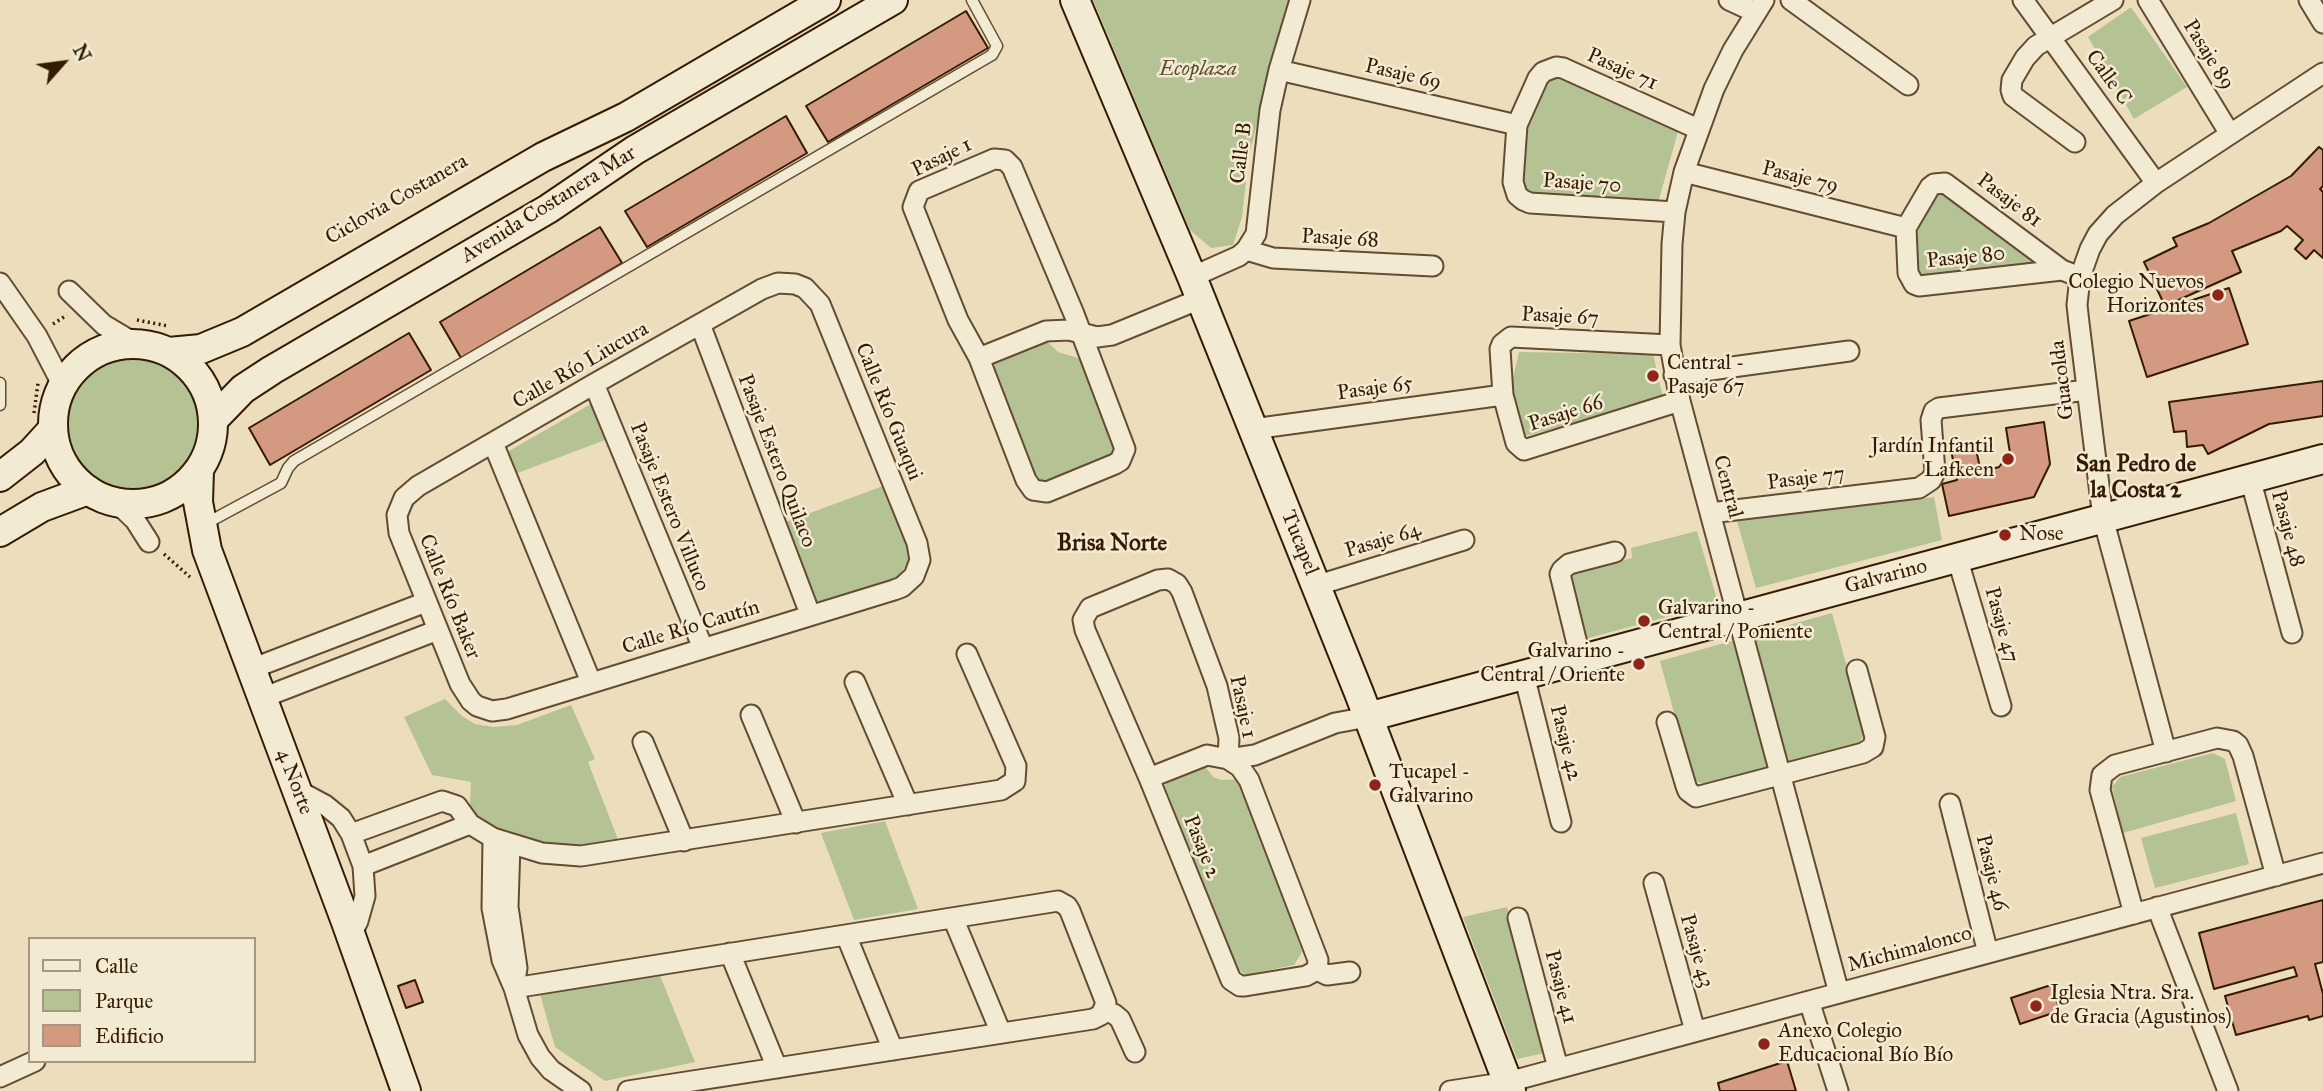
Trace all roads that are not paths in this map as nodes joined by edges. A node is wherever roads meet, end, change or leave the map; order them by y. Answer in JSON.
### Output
{"nodes":[{"id":1,"x":826,"y":0,"type":"edge"},
{"id":2,"x":893,"y":0,"type":"edge"},
{"id":3,"x":972,"y":0,"type":"edge"},
{"id":4,"x":1075,"y":0,"type":"edge"},
{"id":5,"x":1300,"y":0,"type":"edge"},
{"id":6,"x":1728,"y":0,"type":"edge"},
{"id":7,"x":1791,"y":0,"type":"edge"},
{"id":8,"x":2023,"y":0,"type":"edge"},
{"id":9,"x":2113,"y":0,"type":"edge"},
{"id":10,"x":2148,"y":0,"type":"edge"},
{"id":11,"x":2309,"y":0,"type":"edge"},
{"id":12,"x":1760,"y":6,"type":"edge"},
{"id":13,"x":2323,"y":23,"type":"edge"},
{"id":14,"x":2050,"y":36,"type":"junction"},
{"id":15,"x":1279,"y":70,"type":"junction"},
{"id":16,"x":2323,"y":73,"type":"edge"},
{"id":17,"x":1908,"y":85,"type":"dead end"},
{"id":18,"x":1517,"y":125,"type":"junction"},
{"id":19,"x":1698,"y":129,"type":"junction"},
{"id":20,"x":2230,"y":134,"type":"junction"},
{"id":21,"x":2075,"y":142,"type":"dead end"},
{"id":22,"x":1684,"y":172,"type":"junction"},
{"id":23,"x":2156,"y":183,"type":"junction"},
{"id":24,"x":1675,"y":212,"type":"junction"},
{"id":25,"x":1906,"y":228,"type":"junction"},
{"id":26,"x":1246,"y":250,"type":"junction"},
{"id":27,"x":1433,"y":266,"type":"dead end"},
{"id":28,"x":2071,"y":273,"type":"junction"},
{"id":29,"x":0,"y":283,"type":"edge"},
{"id":30,"x":795,"y":284,"type":"joint"},
{"id":31,"x":1196,"y":288,"type":"junction"},
{"id":32,"x":75,"y":298,"type":"road end"},
{"id":33,"x":700,"y":324,"type":"junction"},
{"id":34,"x":1080,"y":333,"type":"junction"},
{"id":35,"x":171,"y":339,"type":"junction"},
{"id":36,"x":136,"y":344,"type":"junction"},
{"id":37,"x":1670,"y":345,"type":"junction"},
{"id":38,"x":1849,"y":351,"type":"dead end"},
{"id":39,"x":979,"y":358,"type":"junction"},
{"id":40,"x":1674,"y":375,"type":"junction"},
{"id":41,"x":50,"y":381,"type":"junction"},
{"id":42,"x":0,"y":383,"type":"edge"},
{"id":43,"x":594,"y":384,"type":"junction"},
{"id":44,"x":2087,"y":390,"type":"junction"},
{"id":45,"x":1503,"y":395,"type":"junction"},
{"id":46,"x":1680,"y":401,"type":"junction"},
{"id":47,"x":0,"y":405,"type":"edge"},
{"id":48,"x":213,"y":420,"type":"junction"},
{"id":49,"x":42,"y":426,"type":"junction"},
{"id":50,"x":1253,"y":429,"type":"junction"},
{"id":51,"x":493,"y":443,"type":"junction"},
{"id":52,"x":2323,"y":459,"type":"edge"},
{"id":53,"x":199,"y":470,"type":"junction"},
{"id":54,"x":0,"y":477,"type":"edge"},
{"id":55,"x":2250,"y":478,"type":"junction"},
{"id":56,"x":88,"y":490,"type":"junction"},
{"id":57,"x":117,"y":503,"type":"junction"},
{"id":58,"x":399,"y":507,"type":"joint"},
{"id":59,"x":1710,"y":513,"type":"junction"},
{"id":60,"x":2103,"y":518,"type":"junction"},
{"id":61,"x":202,"y":526,"type":"junction"},
{"id":62,"x":0,"y":532,"type":"edge"},
{"id":63,"x":1464,"y":540,"type":"dead end"},
{"id":64,"x":149,"y":542,"type":"road end"},
{"id":65,"x":1615,"y":552,"type":"dead end"},
{"id":66,"x":1957,"y":557,"type":"junction"},
{"id":67,"x":918,"y":568,"type":"joint"},
{"id":68,"x":1315,"y":586,"type":"junction"},
{"id":69,"x":426,"y":602,"type":"junction"},
{"id":70,"x":810,"y":614,"type":"junction"},
{"id":71,"x":1084,"y":616,"type":"joint"},
{"id":72,"x":1738,"y":617,"type":"junction"},
{"id":73,"x":438,"y":630,"type":"junction"},
{"id":74,"x":2292,"y":633,"type":"dead end"},
{"id":75,"x":703,"y":648,"type":"junction"},
{"id":76,"x":967,"y":654,"type":"dead end"},
{"id":77,"x":1581,"y":660,"type":"junction"},
{"id":78,"x":251,"y":669,"type":"junction"},
{"id":79,"x":1857,"y":670,"type":"dead end"},
{"id":80,"x":1524,"y":675,"type":"junction"},
{"id":81,"x":591,"y":682,"type":"junction"},
{"id":82,"x":855,"y":682,"type":"dead end"},
{"id":83,"x":262,"y":698,"type":"junction"},
{"id":84,"x":471,"y":701,"type":"joint"},
{"id":85,"x":2001,"y":706,"type":"dead end"},
{"id":86,"x":751,"y":715,"type":"dead end"},
{"id":87,"x":1368,"y":717,"type":"junction"},
{"id":88,"x":1667,"y":722,"type":"dead end"},
{"id":89,"x":643,"y":742,"type":"dead end"},
{"id":90,"x":2166,"y":752,"type":"junction"},
{"id":91,"x":1228,"y":759,"type":"junction"},
{"id":92,"x":1781,"y":775,"type":"junction"},
{"id":93,"x":1149,"y":778,"type":"junction"},
{"id":94,"x":297,"y":790,"type":"junction"},
{"id":95,"x":1950,"y":804,"type":"dead end"},
{"id":96,"x":908,"y":805,"type":"junction"},
{"id":97,"x":1561,"y":822,"type":"dead end"},
{"id":98,"x":796,"y":823,"type":"junction"},
{"id":99,"x":470,"y":824,"type":"junction"},
{"id":100,"x":351,"y":834,"type":"junction"},
{"id":101,"x":501,"y":841,"type":"junction"},
{"id":102,"x":684,"y":841,"type":"junction"},
{"id":103,"x":2323,"y":863,"type":"edge"},
{"id":104,"x":363,"y":866,"type":"junction"},
{"id":105,"x":2276,"y":876,"type":"junction"},
{"id":106,"x":1654,"y":883,"type":"dead end"},
{"id":107,"x":2157,"y":908,"type":"junction"},
{"id":108,"x":2134,"y":914,"type":"junction"},
{"id":109,"x":953,"y":918,"type":"junction"},
{"id":110,"x":1518,"y":918,"type":"dead end"},
{"id":111,"x":351,"y":935,"type":"junction"},
{"id":112,"x":846,"y":935,"type":"junction"},
{"id":113,"x":1988,"y":953,"type":"junction"},
{"id":114,"x":730,"y":954,"type":"junction"},
{"id":115,"x":1317,"y":970,"type":"junction"},
{"id":116,"x":1350,"y":972,"type":"dead end"},
{"id":117,"x":514,"y":988,"type":"junction"},
{"id":118,"x":1839,"y":993,"type":"junction"},
{"id":119,"x":1809,"y":1001,"type":"junction"},
{"id":120,"x":1104,"y":1011,"type":"junction"},
{"id":121,"x":1695,"y":1031,"type":"junction"},
{"id":122,"x":1001,"y":1033,"type":"junction"},
{"id":123,"x":893,"y":1050,"type":"junction"},
{"id":124,"x":1135,"y":1052,"type":"dead end"},
{"id":125,"x":31,"y":1063,"type":"edge"},
{"id":126,"x":777,"y":1068,"type":"junction"},
{"id":127,"x":1558,"y":1068,"type":"junction"},
{"id":128,"x":0,"y":1077,"type":"edge"},
{"id":129,"x":1510,"y":1086,"type":"edge"},
{"id":130,"x":6,"y":1091,"type":"edge"},
{"id":131,"x":406,"y":1091,"type":"edge"},
{"id":132,"x":581,"y":1091,"type":"edge"},
{"id":133,"x":628,"y":1091,"type":"edge"},
{"id":134,"x":1450,"y":1091,"type":"edge"},
{"id":135,"x":1838,"y":1091,"type":"edge"},
{"id":136,"x":2228,"y":1091,"type":"edge"}],
"edges":[{"from":1,"to":35,"type":"main road","name":"Avenida Costanera Mar"},
{"from":2,"to":48,"type":"main road","name":"Avenida Costanera Mar"},
{"from":3,"to":61,"type":"lane"},
{"from":4,"to":31,"type":"main road","name":"Tucapel"},
{"from":5,"to":15,"type":"street","name":"Calle B"},
{"from":6,"to":12,"type":"street"},
{"from":7,"to":17,"type":"street"},
{"from":8,"to":14,"type":"street","name":"Calle C"},
{"from":9,"to":14,"type":"street"},
{"from":10,"to":20,"type":"street","name":"Pasaje 89"},
{"from":11,"to":13,"type":"street"},
{"from":12,"to":19,"type":"street","name":"Central"},
{"from":14,"to":21,"type":"street"},
{"from":14,"to":23,"type":"street","name":"Calle C"},
{"from":15,"to":18,"type":"street","name":"Pasaje 69"},
{"from":15,"to":26,"type":"street","name":"Calle B"},
{"from":16,"to":20,"type":"street","name":"Guacolda"},
{"from":18,"to":19,"type":"street","name":"Pasaje 71"},
{"from":18,"to":24,"type":"street","name":"Pasaje 70"},
{"from":19,"to":22,"type":"street","name":"Central"},
{"from":20,"to":23,"type":"street","name":"Guacolda"},
{"from":22,"to":24,"type":"street","name":"Central"},
{"from":22,"to":25,"type":"street","name":"Pasaje 79"},
{"from":23,"to":28,"type":"street","name":"Guacolda"},
{"from":24,"to":37,"type":"street","name":"Central"},
{"from":25,"to":28,"type":"street","name":"Pasaje 80"},
{"from":25,"to":28,"type":"street","name":"Pasaje 81"},
{"from":26,"to":27,"type":"street","name":"Pasaje 68"},
{"from":26,"to":31,"type":"street"},
{"from":28,"to":44,"type":"street","name":"Guacolda"},
{"from":29,"to":41,"type":"street"},
{"from":30,"to":33,"type":"street","name":"Calle Río Liucura"},
{"from":30,"to":67,"type":"street","name":"Calle Río Guaqui"},
{"from":31,"to":34,"type":"street"},
{"from":31,"to":50,"type":"main road","name":"Tucapel"},
{"from":32,"to":36,"type":"street"},
{"from":33,"to":43,"type":"street","name":"Calle Río Liucura"},
{"from":33,"to":70,"type":"street","name":"Pasaje Estero Quilaco"},
{"from":34,"to":39,"type":"street"},
{"from":34,"to":39,"type":"street","name":"Pasaje 1"},
{"from":34,"to":39,"type":"street","name":"Pasaje 1"},
{"from":35,"to":36,"type":"main road"},
{"from":35,"to":48,"type":"main road"},
{"from":36,"to":41,"type":"main road"},
{"from":37,"to":40,"type":"street","name":"Central"},
{"from":37,"to":45,"type":"street","name":"Pasaje 67"},
{"from":38,"to":40,"type":"street"},
{"from":40,"to":46,"type":"street","name":"Central"},
{"from":41,"to":49,"type":"main road"},
{"from":42,"to":47,"type":"lane"},
{"from":43,"to":51,"type":"street","name":"Calle Río Liucura"},
{"from":43,"to":75,"type":"street","name":"Pasaje Estero Villuco"},
{"from":44,"to":59,"type":"street","name":"Pasaje 77"},
{"from":44,"to":60,"type":"street","name":"Guacolda"},
{"from":45,"to":46,"type":"street","name":"Pasaje 66"},
{"from":45,"to":50,"type":"street","name":"Pasaje 65"},
{"from":46,"to":59,"type":"street","name":"Central"},
{"from":48,"to":53,"type":"main road"},
{"from":49,"to":54,"type":"main road"},
{"from":49,"to":56,"type":"main road"},
{"from":50,"to":68,"type":"main road","name":"Tucapel"},
{"from":51,"to":58,"type":"street","name":"Calle Río Liucura"},
{"from":51,"to":81,"type":"street"},
{"from":52,"to":55,"type":"main road","name":"Galvarino"},
{"from":53,"to":57,"type":"main road"},
{"from":53,"to":61,"type":"main road","name":"4 Norte"},
{"from":55,"to":60,"type":"main road","name":"Galvarino"},
{"from":55,"to":74,"type":"street","name":"Pasaje 48"},
{"from":56,"to":57,"type":"main road"},
{"from":56,"to":62,"type":"main road"},
{"from":57,"to":64,"type":"street"},
{"from":58,"to":69,"type":"street","name":"Calle Río Baker"},
{"from":59,"to":72,"type":"street","name":"Central"},
{"from":60,"to":66,"type":"main road","name":"Galvarino"},
{"from":60,"to":90,"type":"street","name":"Guacolda"},
{"from":61,"to":78,"type":"main road","name":"4 Norte"},
{"from":63,"to":68,"type":"street","name":"Pasaje 64"},
{"from":65,"to":77,"type":"street"},
{"from":66,"to":72,"type":"main road","name":"Galvarino"},
{"from":66,"to":85,"type":"street","name":"Pasaje 47"},
{"from":67,"to":70,"type":"street","name":"Calle Río Cautín"},
{"from":68,"to":87,"type":"main road","name":"Tucapel"},
{"from":69,"to":73,"type":"street","name":"Calle Río Baker"},
{"from":69,"to":78,"type":"street"},
{"from":70,"to":75,"type":"street","name":"Calle Río Cautín"},
{"from":71,"to":91,"type":"street","name":"Pasaje 1"},
{"from":71,"to":93,"type":"street","name":"Pasaje 2"},
{"from":72,"to":77,"type":"main road","name":"Galvarino"},
{"from":72,"to":92,"type":"street","name":"Central"},
{"from":73,"to":83,"type":"street"},
{"from":73,"to":84,"type":"street","name":"Calle Río Baker"},
{"from":75,"to":81,"type":"street","name":"Calle Río Cautín"},
{"from":76,"to":96,"type":"street"},
{"from":77,"to":80,"type":"main road","name":"Galvarino"},
{"from":78,"to":83,"type":"main road","name":"4 Norte"},
{"from":79,"to":92,"type":"street"},
{"from":80,"to":87,"type":"main road","name":"Galvarino"},
{"from":80,"to":97,"type":"street","name":"Pasaje 42"},
{"from":81,"to":84,"type":"street","name":"Calle Río Cautín"},
{"from":82,"to":96,"type":"street"},
{"from":83,"to":94,"type":"main road","name":"4 Norte"},
{"from":86,"to":98,"type":"street"},
{"from":87,"to":91,"type":"street"},
{"from":87,"to":129,"type":"main road","name":"Tucapel"},
{"from":88,"to":92,"type":"street"},
{"from":89,"to":102,"type":"street"},
{"from":90,"to":105,"type":"street"},
{"from":90,"to":108,"type":"street"},
{"from":91,"to":93,"type":"street"},
{"from":91,"to":115,"type":"street","name":"Pasaje 1"},
{"from":92,"to":118,"type":"street","name":"Central"},
{"from":93,"to":115,"type":"street","name":"Pasaje 2"},
{"from":94,"to":100,"type":"street"},
{"from":94,"to":111,"type":"main road","name":"4 Norte"},
{"from":95,"to":113,"type":"street","name":"Pasaje 46"},
{"from":96,"to":98,"type":"street"},
{"from":98,"to":102,"type":"street"},
{"from":99,"to":100,"type":"street"},
{"from":99,"to":101,"type":"street"},
{"from":99,"to":104,"type":"street"},
{"from":100,"to":104,"type":"street"},
{"from":101,"to":102,"type":"street"},
{"from":101,"to":117,"type":"street"},
{"from":103,"to":105,"type":"street","name":"Michimalonco"},
{"from":104,"to":111,"type":"street"},
{"from":105,"to":107,"type":"street","name":"Michimalonco"},
{"from":106,"to":121,"type":"street","name":"Pasaje 43"},
{"from":107,"to":108,"type":"street","name":"Michimalonco"},
{"from":107,"to":136,"type":"street"},
{"from":108,"to":113,"type":"street","name":"Michimalonco"},
{"from":109,"to":112,"type":"street"},
{"from":109,"to":120,"type":"street"},
{"from":109,"to":122,"type":"street"},
{"from":110,"to":127,"type":"street","name":"Pasaje 41"},
{"from":111,"to":131,"type":"main road","name":"4 Norte"},
{"from":112,"to":114,"type":"street"},
{"from":112,"to":123,"type":"street"},
{"from":113,"to":118,"type":"street","name":"Michimalonco"},
{"from":114,"to":117,"type":"street"},
{"from":114,"to":126,"type":"street"},
{"from":115,"to":116,"type":"street","name":"Pasaje 2"},
{"from":117,"to":132,"type":"street"},
{"from":118,"to":119,"type":"street","name":"Michimalonco"},
{"from":119,"to":121,"type":"street","name":"Michimalonco"},
{"from":119,"to":135,"type":"street"},
{"from":120,"to":122,"type":"street"},
{"from":120,"to":124,"type":"street"},
{"from":121,"to":127,"type":"street","name":"Michimalonco"},
{"from":122,"to":123,"type":"street"},
{"from":123,"to":126,"type":"street"},
{"from":125,"to":128,"type":"street"},
{"from":126,"to":133,"type":"street"},
{"from":127,"to":129,"type":"street","name":"Michimalonco"},
{"from":128,"to":130,"type":"street"},
{"from":129,"to":134,"type":"street"}]}
